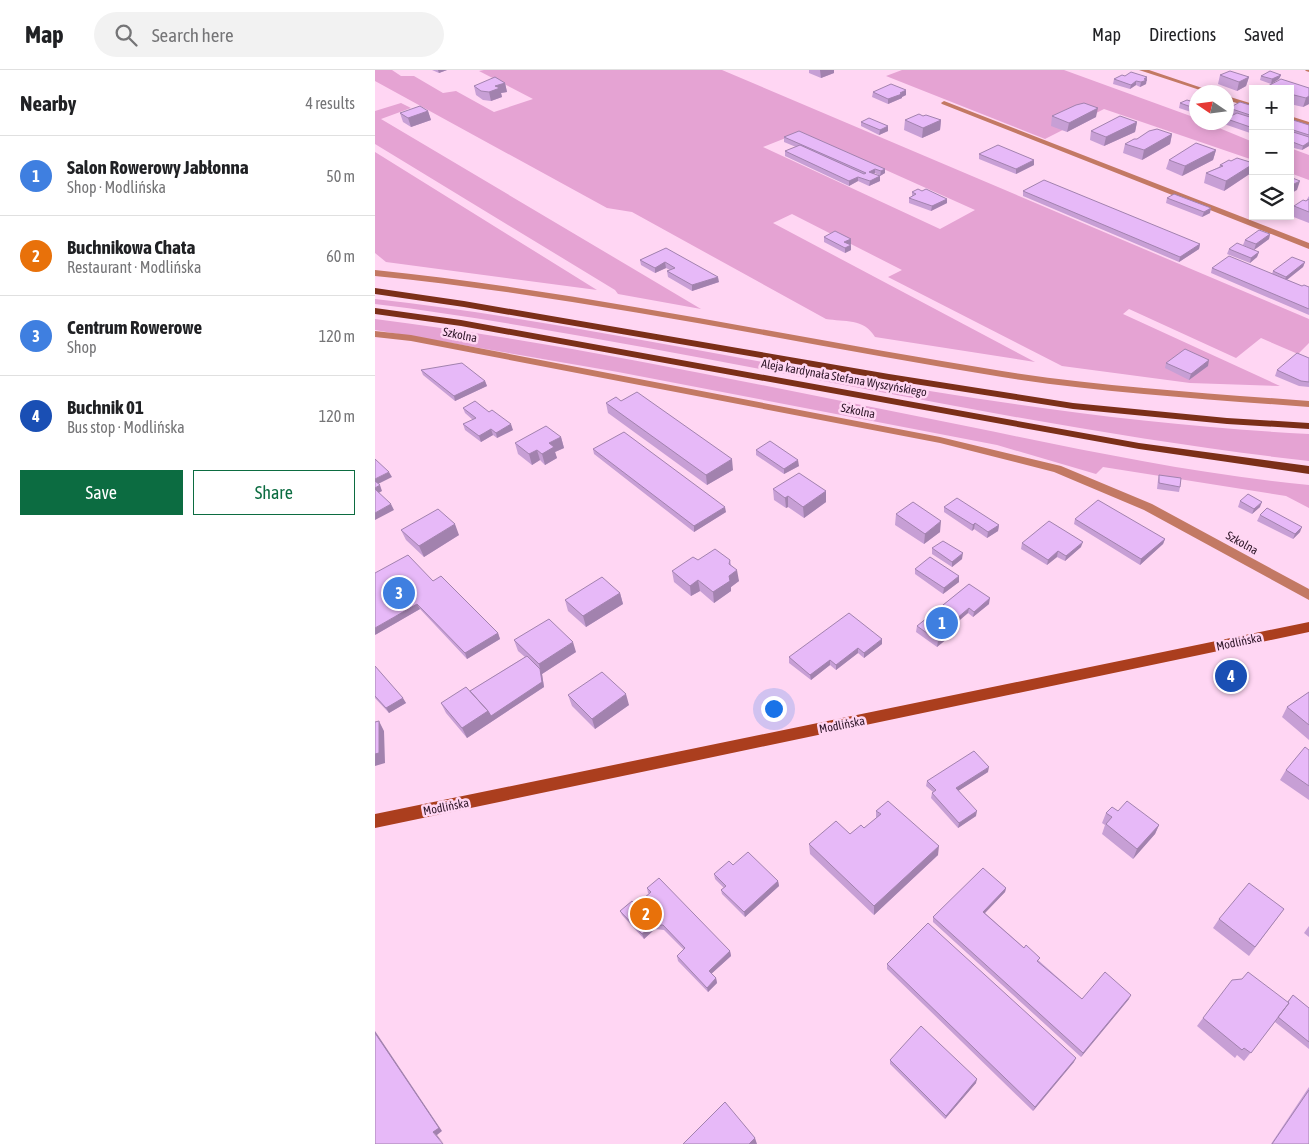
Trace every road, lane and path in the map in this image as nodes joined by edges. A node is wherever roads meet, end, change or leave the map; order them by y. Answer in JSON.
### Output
{"nodes":[{"id":1,"x":1142,"y":70,"type":"edge"},
{"id":2,"x":1189,"y":85,"type":"edge"},
{"id":3,"x":1234,"y":100,"type":"edge"},
{"id":4,"x":944,"y":103,"type":"dead end"},
{"id":5,"x":1249,"y":105,"type":"edge"},
{"id":6,"x":1294,"y":119,"type":"edge"},
{"id":7,"x":1309,"y":124,"type":"edge"},
{"id":8,"x":1309,"y":246,"type":"edge"},
{"id":9,"x":375,"y":273,"type":"edge"},
{"id":10,"x":375,"y":292,"type":"edge"},
{"id":11,"x":375,"y":311,"type":"edge"},
{"id":12,"x":375,"y":334,"type":"edge"},
{"id":13,"x":1309,"y":404,"type":"edge"},
{"id":14,"x":1309,"y":426,"type":"edge"},
{"id":15,"x":1309,"y":470,"type":"edge"},
{"id":16,"x":1309,"y":595,"type":"edge"},
{"id":17,"x":1309,"y":627,"type":"edge"},
{"id":18,"x":375,"y":821,"type":"edge"}],
"edges":[{"from":1,"to":2,"type":"street"},
{"from":3,"to":5,"type":"street"},
{"from":4,"to":8,"type":"street"},
{"from":6,"to":7,"type":"street"},
{"from":9,"to":13,"type":"street"},
{"from":10,"to":14,"type":"main road","name":"Aleja kardynała Stefana Wyszyńskiego"},
{"from":11,"to":15,"type":"main road","name":"Aleja kardynała Stefana Wyszyńskiego"},
{"from":12,"to":16,"type":"street","name":"Szkolna"},
{"from":17,"to":18,"type":"main road","name":"Modlińska"}]}
